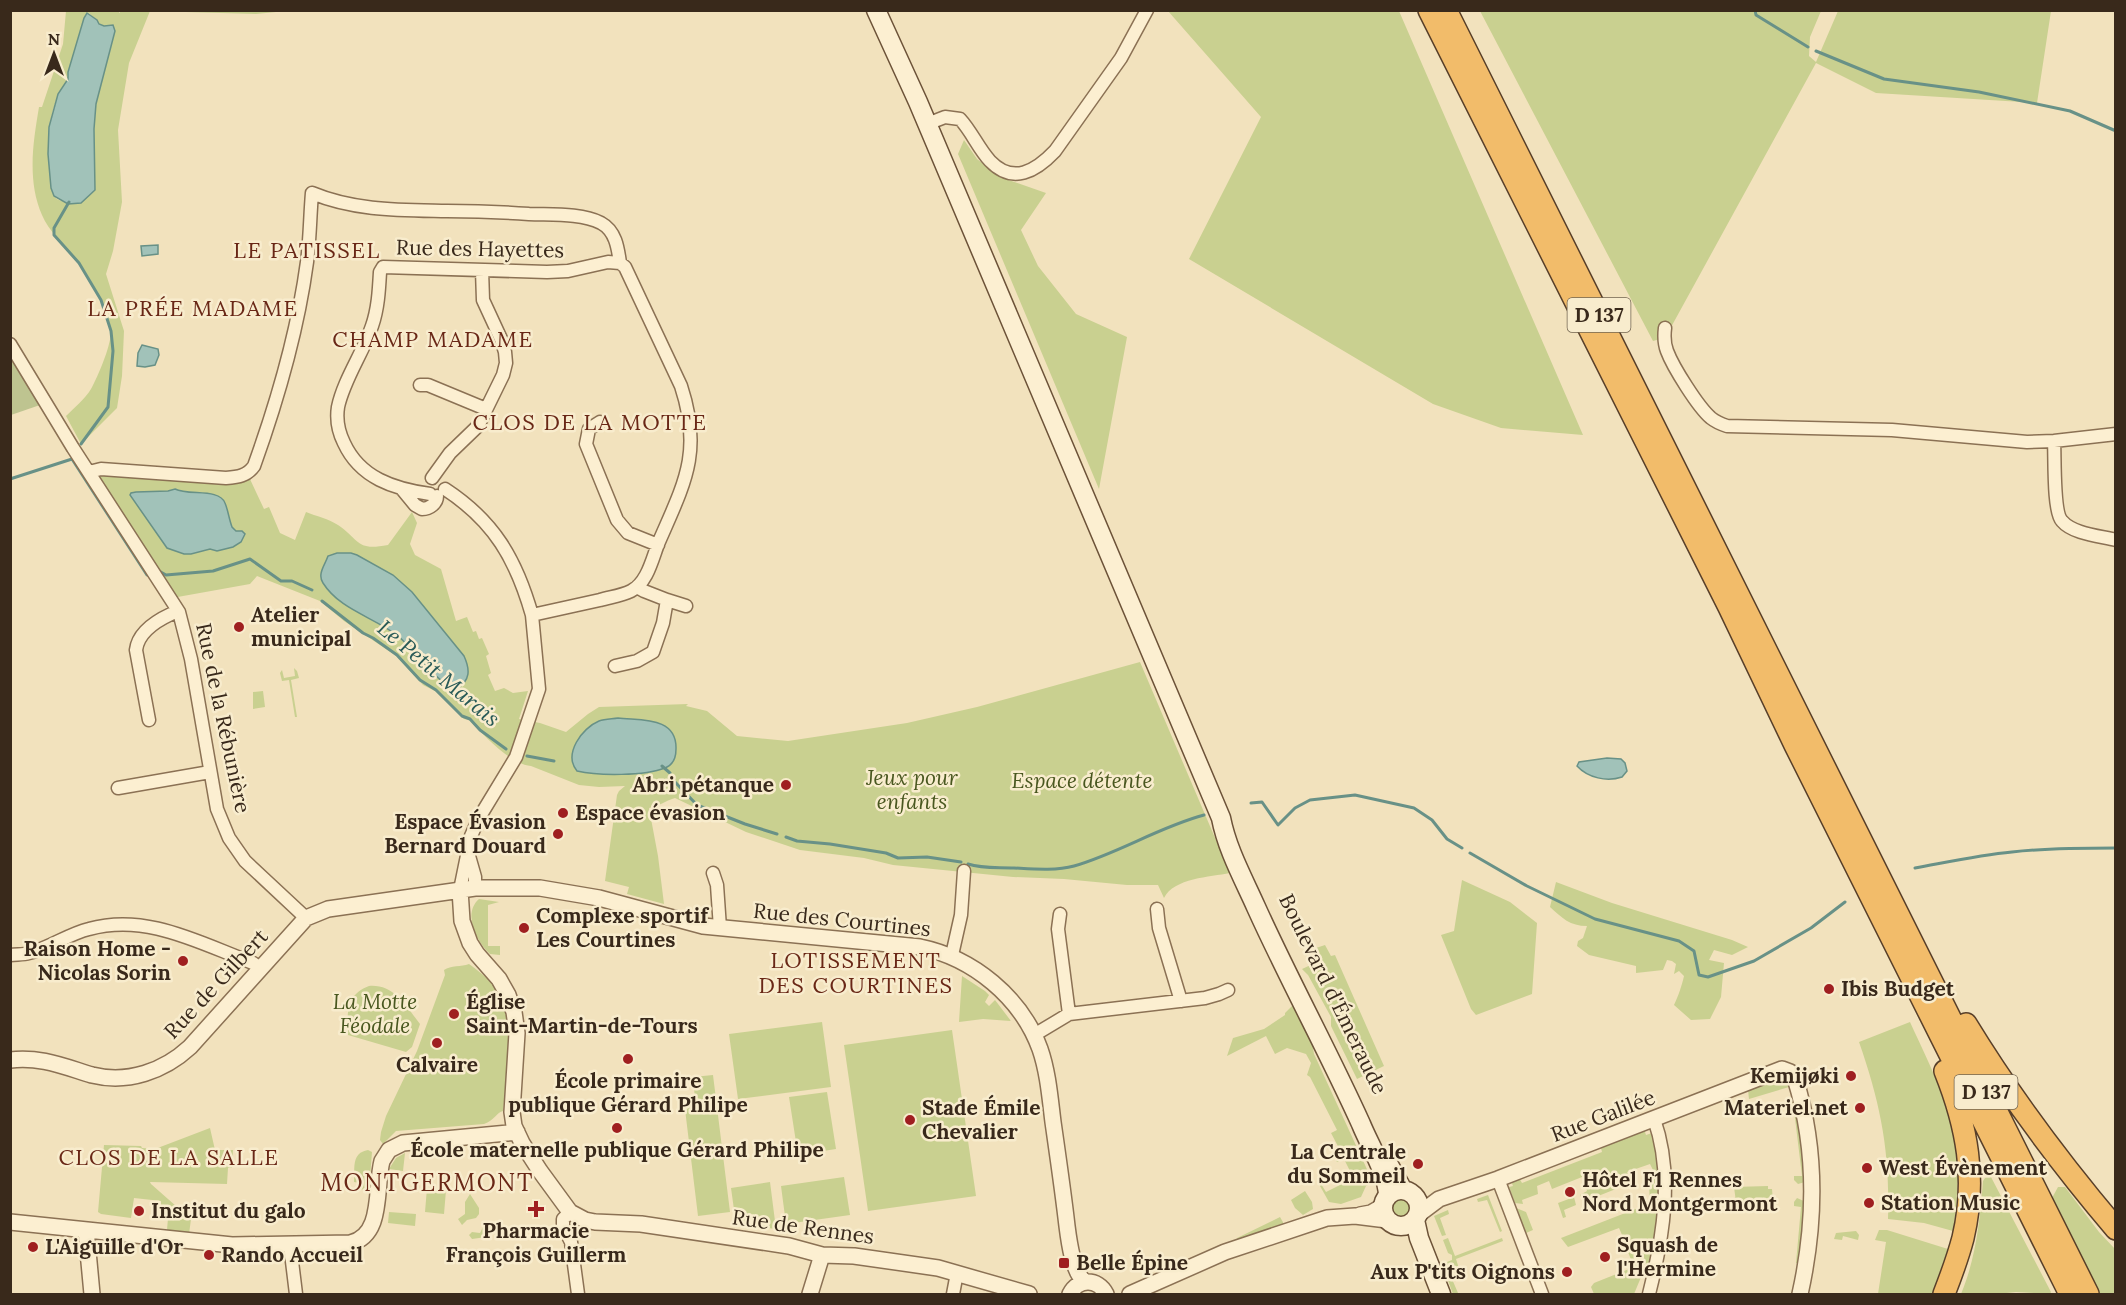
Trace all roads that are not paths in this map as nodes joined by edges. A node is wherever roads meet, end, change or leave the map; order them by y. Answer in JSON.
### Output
{"nodes":[{"id":1,"x":876,"y":10,"type":"edge"},
{"id":2,"x":1147,"y":10,"type":"edge"},
{"id":3,"x":1429,"y":10,"type":"edge"},
{"id":4,"x":1446,"y":10,"type":"edge"},
{"id":5,"x":927,"y":124,"type":"junction"},
{"id":6,"x":620,"y":263,"type":"junction"},
{"id":7,"x":482,"y":270,"type":"junction"},
{"id":8,"x":1665,"y":328,"type":"dead end"},
{"id":9,"x":10,"y":344,"type":"edge"},
{"id":10,"x":420,"y":385,"type":"dead end"},
{"id":11,"x":486,"y":409,"type":"junction"},
{"id":12,"x":600,"y":422,"type":"dead end"},
{"id":13,"x":2115,"y":434,"type":"edge"},
{"id":14,"x":2054,"y":441,"type":"junction"},
{"id":15,"x":450,"y":453,"type":"junction"},
{"id":16,"x":89,"y":472,"type":"junction"},
{"id":17,"x":430,"y":479,"type":"junction"},
{"id":18,"x":400,"y":487,"type":"junction"},
{"id":19,"x":439,"y":491,"type":"junction"},
{"id":20,"x":2115,"y":540,"type":"edge"},
{"id":21,"x":658,"y":545,"type":"junction"},
{"id":22,"x":637,"y":587,"type":"junction"},
{"id":23,"x":667,"y":600,"type":"junction"},
{"id":24,"x":686,"y":606,"type":"dead end"},
{"id":25,"x":171,"y":614,"type":"dead end"},
{"id":26,"x":532,"y":615,"type":"junction"},
{"id":27,"x":615,"y":666,"type":"dead end"},
{"id":28,"x":149,"y":720,"type":"dead end"},
{"id":29,"x":210,"y":772,"type":"junction"},
{"id":30,"x":117,"y":788,"type":"dead end"},
{"id":31,"x":964,"y":871,"type":"dead end"},
{"id":32,"x":713,"y":873,"type":"dead end"},
{"id":33,"x":468,"y":889,"type":"junction"},
{"id":34,"x":1877,"y":892,"type":"junction"},
{"id":35,"x":1157,"y":909,"type":"dead end"},
{"id":36,"x":1060,"y":914,"type":"dead end"},
{"id":37,"x":306,"y":918,"type":"junction"},
{"id":38,"x":720,"y":928,"type":"junction"},
{"id":39,"x":10,"y":955,"type":"edge"},
{"id":40,"x":951,"y":955,"type":"junction"},
{"id":41,"x":260,"y":968,"type":"junction"},
{"id":42,"x":1228,"y":990,"type":"dead end"},
{"id":43,"x":1181,"y":1001,"type":"junction"},
{"id":44,"x":1069,"y":1014,"type":"junction"},
{"id":45,"x":1034,"y":1035,"type":"junction"},
{"id":46,"x":10,"y":1060,"type":"edge"},
{"id":47,"x":1654,"y":1119,"type":"junction"},
{"id":48,"x":517,"y":1132,"type":"junction"},
{"id":49,"x":1498,"y":1179,"type":"junction"},
{"id":50,"x":1401,"y":1209,"type":"junction"},
{"id":51,"x":570,"y":1212,"type":"junction"},
{"id":52,"x":10,"y":1222,"type":"edge"},
{"id":53,"x":2115,"y":1229,"type":"edge"},
{"id":54,"x":86,"y":1230,"type":"junction"},
{"id":55,"x":290,"y":1245,"type":"junction"},
{"id":56,"x":822,"y":1255,"type":"junction"},
{"id":57,"x":957,"y":1273,"type":"junction"},
{"id":58,"x":1073,"y":1291,"type":"edge"},
{"id":59,"x":92,"y":1294,"type":"edge"},
{"id":60,"x":296,"y":1294,"type":"edge"},
{"id":61,"x":578,"y":1294,"type":"edge"},
{"id":62,"x":810,"y":1294,"type":"edge"},
{"id":63,"x":953,"y":1294,"type":"edge"},
{"id":64,"x":1029,"y":1294,"type":"edge"},
{"id":65,"x":1106,"y":1294,"type":"edge"},
{"id":66,"x":1114,"y":1294,"type":"edge"},
{"id":67,"x":1128,"y":1294,"type":"edge"},
{"id":68,"x":1430,"y":1294,"type":"edge"},
{"id":69,"x":1441,"y":1294,"type":"edge"},
{"id":70,"x":1542,"y":1294,"type":"edge"},
{"id":71,"x":1649,"y":1294,"type":"edge"},
{"id":72,"x":1800,"y":1294,"type":"edge"},
{"id":73,"x":1944,"y":1294,"type":"edge"},
{"id":74,"x":2070,"y":1294,"type":"edge"},
{"id":75,"x":2088,"y":1294,"type":"edge"}],
"edges":[{"from":1,"to":5,"type":"main road","name":"Boulevard d'Émeraude"},
{"from":2,"to":5,"type":"street"},
{"from":3,"to":34,"type":"highway","number":"D 137"},
{"from":4,"to":34,"type":"highway","number":"D 137"},
{"from":5,"to":50,"type":"main road","name":"Boulevard d'Émeraude"},
{"from":6,"to":7,"type":"street","name":"Rue des Hayettes"},
{"from":6,"to":16,"type":"street"},
{"from":6,"to":21,"type":"street"},
{"from":7,"to":11,"type":"street"},
{"from":7,"to":18,"type":"street","name":"Rue des Hayettes"},
{"from":8,"to":14,"type":"street"},
{"from":9,"to":16,"type":"street","name":"Rue de la Rébunière"},
{"from":10,"to":11,"type":"street"},
{"from":11,"to":15,"type":"street"},
{"from":12,"to":21,"type":"street"},
{"from":13,"to":14,"type":"street"},
{"from":14,"to":20,"type":"street"},
{"from":15,"to":17,"type":"street"},
{"from":15,"to":19,"type":"street"},
{"from":16,"to":29,"type":"street","name":"Rue de la Rébunière"},
{"from":17,"to":18,"type":"street"},
{"from":17,"to":19,"type":"street"},
{"from":18,"to":19,"type":"street","name":"Rue des Hayettes"},
{"from":19,"to":26,"type":"street"},
{"from":21,"to":22,"type":"street"},
{"from":22,"to":23,"type":"street"},
{"from":22,"to":26,"type":"street"},
{"from":23,"to":24,"type":"street"},
{"from":23,"to":27,"type":"street"},
{"from":25,"to":28,"type":"street"},
{"from":26,"to":33,"type":"street"},
{"from":29,"to":30,"type":"street"},
{"from":29,"to":37,"type":"street","name":"Rue de la Rébunière"},
{"from":31,"to":40,"type":"street"},
{"from":32,"to":38,"type":"street"},
{"from":33,"to":37,"type":"street"},
{"from":33,"to":38,"type":"street","name":"Rue des Courtines"},
{"from":33,"to":48,"type":"street"},
{"from":34,"to":53,"type":"highway"},
{"from":34,"to":73,"type":"highway"},
{"from":34,"to":74,"type":"highway","number":"D 137"},
{"from":34,"to":75,"type":"highway","number":"D 137"},
{"from":35,"to":43,"type":"street"},
{"from":36,"to":44,"type":"street"},
{"from":37,"to":41,"type":"street","name":"Rue de Gilbert"},
{"from":38,"to":40,"type":"street","name":"Rue des Courtines"},
{"from":39,"to":41,"type":"street"},
{"from":40,"to":45,"type":"street","name":"Rue des Courtines"},
{"from":41,"to":46,"type":"street","name":"Rue de Gilbert"},
{"from":42,"to":43,"type":"street"},
{"from":43,"to":44,"type":"street"},
{"from":44,"to":45,"type":"street"},
{"from":45,"to":58,"type":"street","name":"Rue des Courtines"},
{"from":47,"to":49,"type":"street","name":"Rue Galilée"},
{"from":47,"to":71,"type":"street"},
{"from":47,"to":72,"type":"street","name":"Rue Galilée"},
{"from":48,"to":51,"type":"street"},
{"from":48,"to":55,"type":"street"},
{"from":49,"to":50,"type":"street","name":"Rue Galilée"},
{"from":49,"to":70,"type":"street"},
{"from":50,"to":67,"type":"street"},
{"from":50,"to":68,"type":"main road","name":"Boulevard d'Émeraude"},
{"from":50,"to":69,"type":"main road","name":"Boulevard d'Émeraude"},
{"from":51,"to":56,"type":"street","name":"Rue de Rennes"},
{"from":51,"to":61,"type":"street"},
{"from":52,"to":54,"type":"street"},
{"from":54,"to":55,"type":"street"},
{"from":54,"to":59,"type":"street"},
{"from":55,"to":60,"type":"street"},
{"from":56,"to":57,"type":"street","name":"Rue de Rennes"},
{"from":56,"to":62,"type":"street"},
{"from":57,"to":63,"type":"street"},
{"from":57,"to":64,"type":"street","name":"Rue de Rennes"},
{"from":58,"to":65,"type":"street"},
{"from":65,"to":66,"type":"street"}]}
